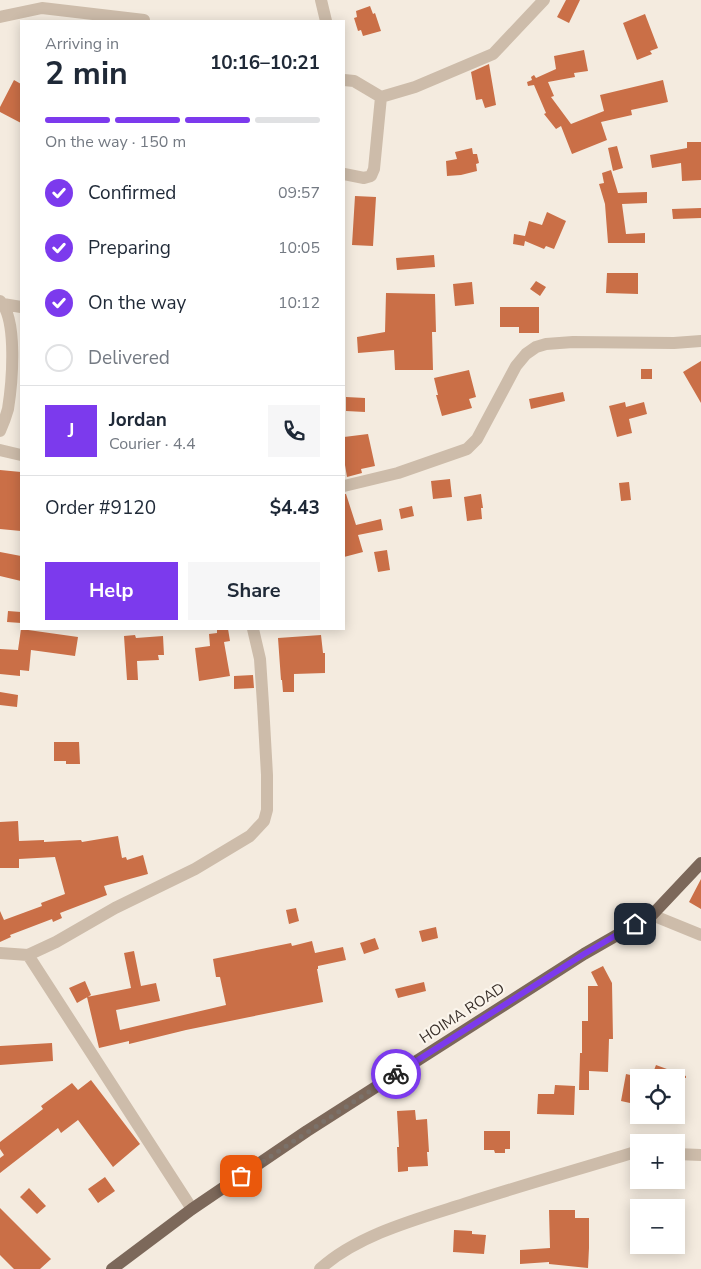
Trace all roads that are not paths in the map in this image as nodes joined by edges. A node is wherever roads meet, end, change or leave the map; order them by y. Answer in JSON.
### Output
{"nodes":[{"id":1,"x":321,"y":0,"type":"edge"},
{"id":2,"x":544,"y":0,"type":"edge"},
{"id":3,"x":0,"y":17,"type":"edge"},
{"id":4,"x":144,"y":20,"type":"edge"},
{"id":5,"x":326,"y":20,"type":"edge"},
{"id":6,"x":345,"y":80,"type":"edge"},
{"id":7,"x":381,"y":97,"type":"junction"},
{"id":8,"x":345,"y":174,"type":"edge"},
{"id":9,"x":2,"y":303,"type":"edge"},
{"id":10,"x":20,"y":307,"type":"edge"},
{"id":11,"x":701,"y":341,"type":"edge"},
{"id":12,"x":0,"y":431,"type":"edge"},
{"id":13,"x":0,"y":450,"type":"edge"},
{"id":14,"x":20,"y":455,"type":"edge"},
{"id":15,"x":345,"y":486,"type":"edge"},
{"id":16,"x":253,"y":630,"type":"edge"},
{"id":17,"x":701,"y":863,"type":"edge"},
{"id":18,"x":652,"y":915,"type":"junction"},
{"id":19,"x":701,"y":935,"type":"edge"},
{"id":20,"x":0,"y":953,"type":"edge"},
{"id":21,"x":28,"y":955,"type":"junction"},
{"id":22,"x":630,"y":1154,"type":"edge"},
{"id":23,"x":685,"y":1154,"type":"edge"},
{"id":24,"x":701,"y":1155,"type":"edge"},
{"id":25,"x":192,"y":1209,"type":"junction"},
{"id":26,"x":112,"y":1269,"type":"edge"},
{"id":27,"x":320,"y":1269,"type":"edge"}],
"edges":[{"from":1,"to":5,"type":"street"},
{"from":2,"to":7,"type":"street"},
{"from":3,"to":4,"type":"street"},
{"from":6,"to":7,"type":"street"},
{"from":7,"to":8,"type":"street"},
{"from":9,"to":10,"type":"street"},
{"from":9,"to":12,"type":"street"},
{"from":11,"to":15,"type":"street"},
{"from":13,"to":14,"type":"street"},
{"from":16,"to":21,"type":"street"},
{"from":17,"to":18,"type":"main road","name":"HOIMA ROAD"},
{"from":18,"to":19,"type":"street"},
{"from":18,"to":25,"type":"main road","name":"HOIMA ROAD"},
{"from":20,"to":21,"type":"street"},
{"from":21,"to":25,"type":"street"},
{"from":22,"to":27,"type":"street"},
{"from":23,"to":24,"type":"street"},
{"from":25,"to":26,"type":"main road","name":"HOIMA ROAD"}]}
